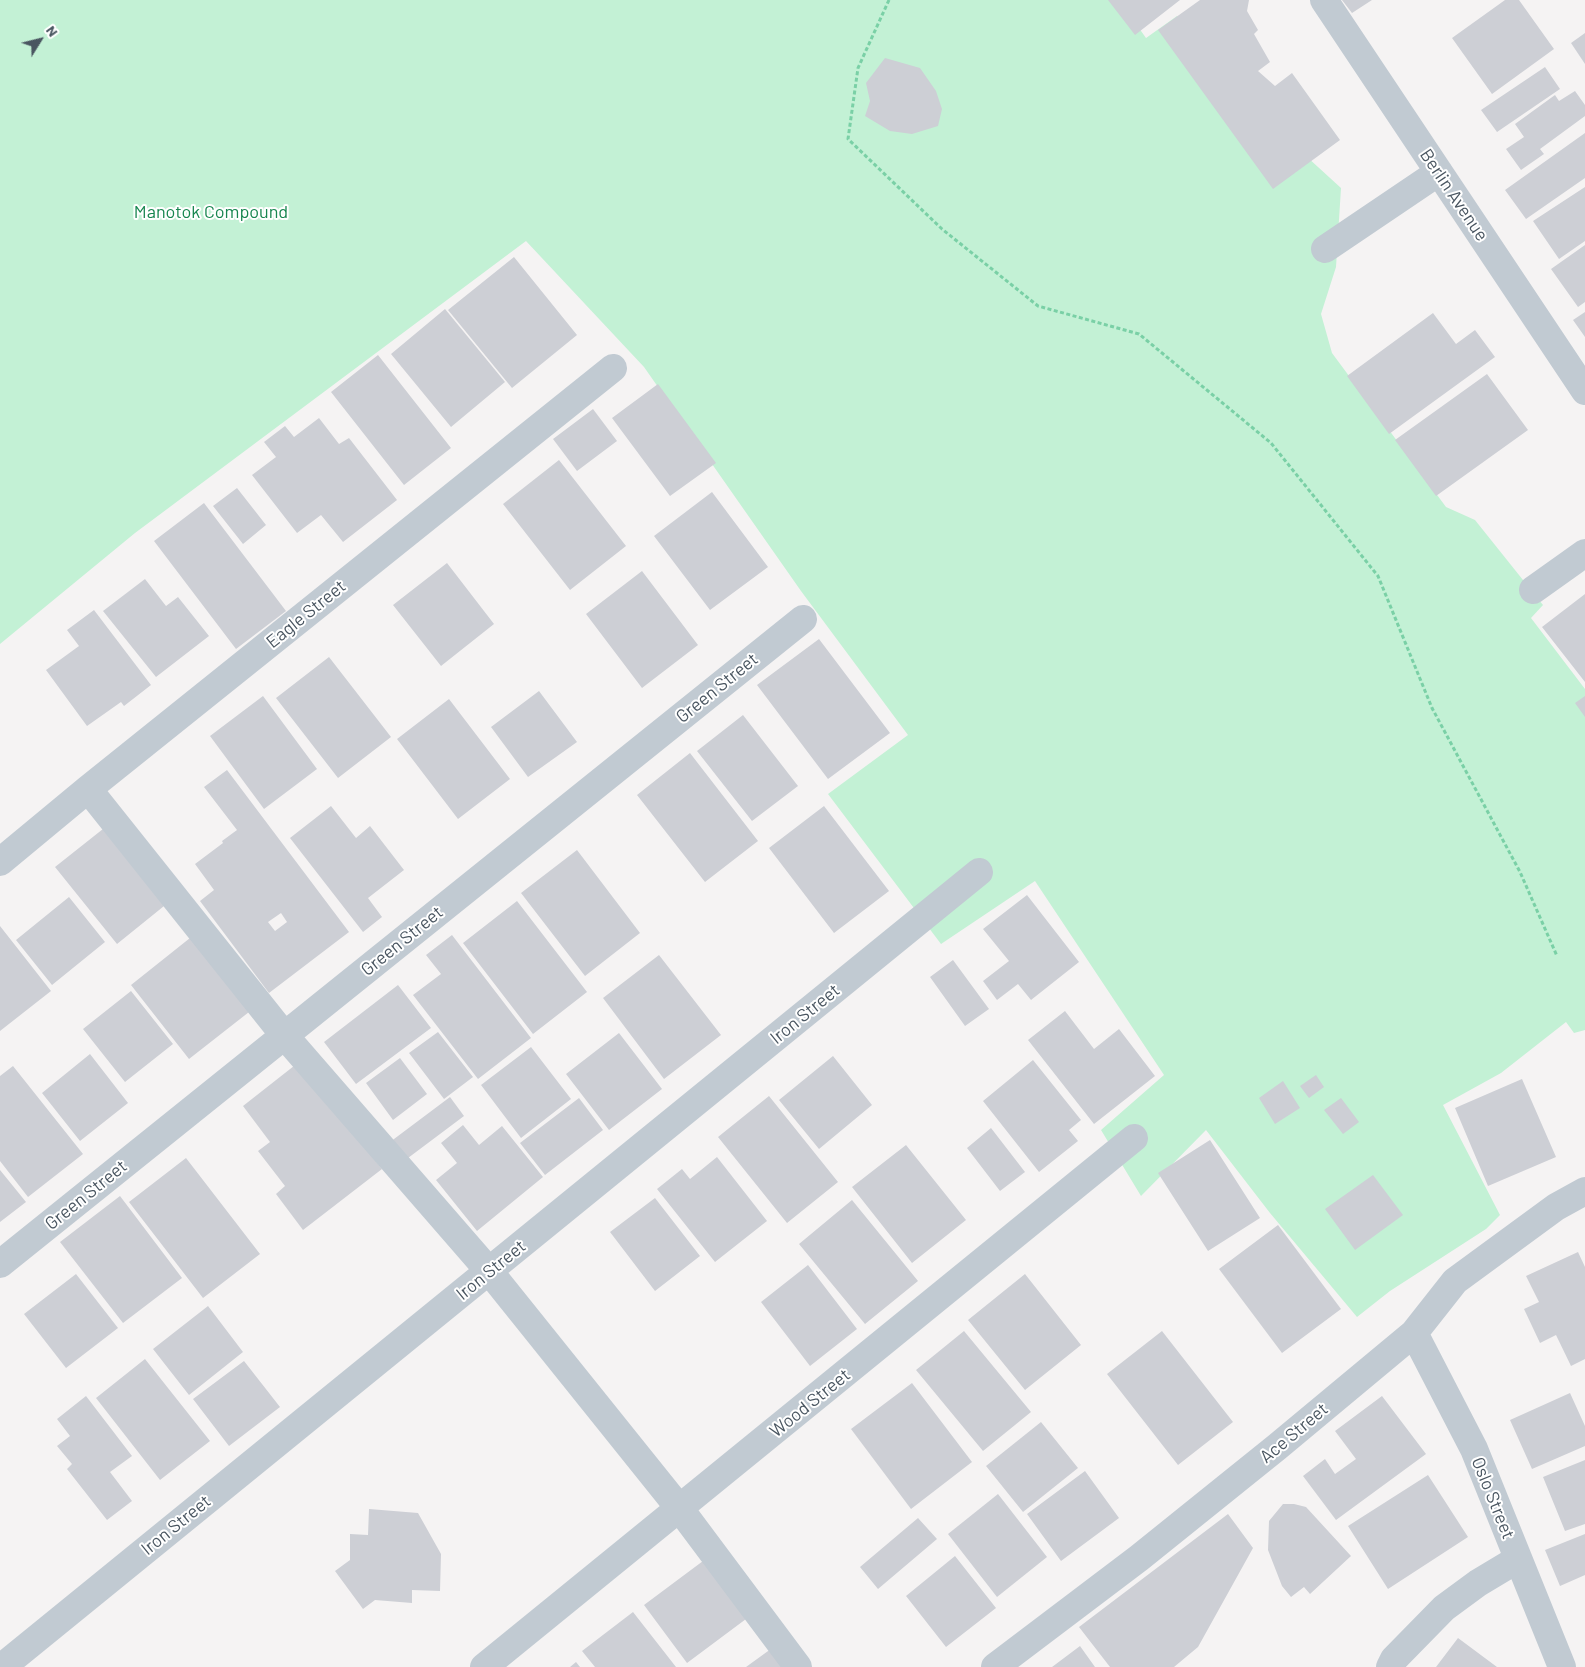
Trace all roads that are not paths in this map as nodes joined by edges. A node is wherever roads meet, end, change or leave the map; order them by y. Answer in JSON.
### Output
{"nodes":[{"id":1,"x":1324,"y":0,"type":"edge"},
{"id":2,"x":1439,"y":172,"type":"junction"},
{"id":3,"x":1325,"y":250,"type":"dead end"},
{"id":4,"x":613,"y":368,"type":"dead end"},
{"id":5,"x":1585,"y":391,"type":"edge"},
{"id":6,"x":1585,"y":553,"type":"edge"},
{"id":7,"x":1533,"y":590,"type":"dead end"},
{"id":8,"x":803,"y":619,"type":"dead end"},
{"id":9,"x":88,"y":789,"type":"junction"},
{"id":10,"x":0,"y":862,"type":"edge"},
{"id":11,"x":980,"y":872,"type":"dead end"},
{"id":12,"x":284,"y":1035,"type":"junction"},
{"id":13,"x":1134,"y":1138,"type":"dead end"},
{"id":14,"x":1585,"y":1191,"type":"edge"},
{"id":15,"x":0,"y":1264,"type":"edge"},
{"id":16,"x":489,"y":1271,"type":"junction"},
{"id":17,"x":1414,"y":1333,"type":"junction"},
{"id":18,"x":680,"y":1509,"type":"junction"},
{"id":19,"x":1518,"y":1558,"type":"junction"},
{"id":20,"x":2,"y":1667,"type":"edge"},
{"id":21,"x":484,"y":1667,"type":"edge"},
{"id":22,"x":798,"y":1667,"type":"edge"},
{"id":23,"x":995,"y":1667,"type":"edge"},
{"id":24,"x":1390,"y":1667,"type":"edge"},
{"id":25,"x":1562,"y":1667,"type":"edge"}],
"edges":[{"from":1,"to":2,"type":"street","name":"Berlin Avenue"},
{"from":2,"to":3,"type":"street"},
{"from":2,"to":5,"type":"street","name":"Berlin Avenue"},
{"from":4,"to":9,"type":"street","name":"Eagle Street"},
{"from":6,"to":7,"type":"street"},
{"from":8,"to":12,"type":"street","name":"Green Street"},
{"from":9,"to":10,"type":"street","name":"Eagle Street"},
{"from":9,"to":12,"type":"street"},
{"from":11,"to":16,"type":"street","name":"Iron Street"},
{"from":12,"to":15,"type":"street","name":"Green Street"},
{"from":12,"to":16,"type":"street"},
{"from":13,"to":18,"type":"street","name":"Wood Street"},
{"from":14,"to":17,"type":"street","name":"Ace Street"},
{"from":16,"to":18,"type":"street"},
{"from":16,"to":20,"type":"street","name":"Iron Street"},
{"from":17,"to":19,"type":"street","name":"Oslo Street"},
{"from":17,"to":23,"type":"street","name":"Ace Street"},
{"from":18,"to":21,"type":"street","name":"Wood Street"},
{"from":18,"to":22,"type":"street"},
{"from":19,"to":24,"type":"street"},
{"from":19,"to":25,"type":"street","name":"Oslo Street"}]}
